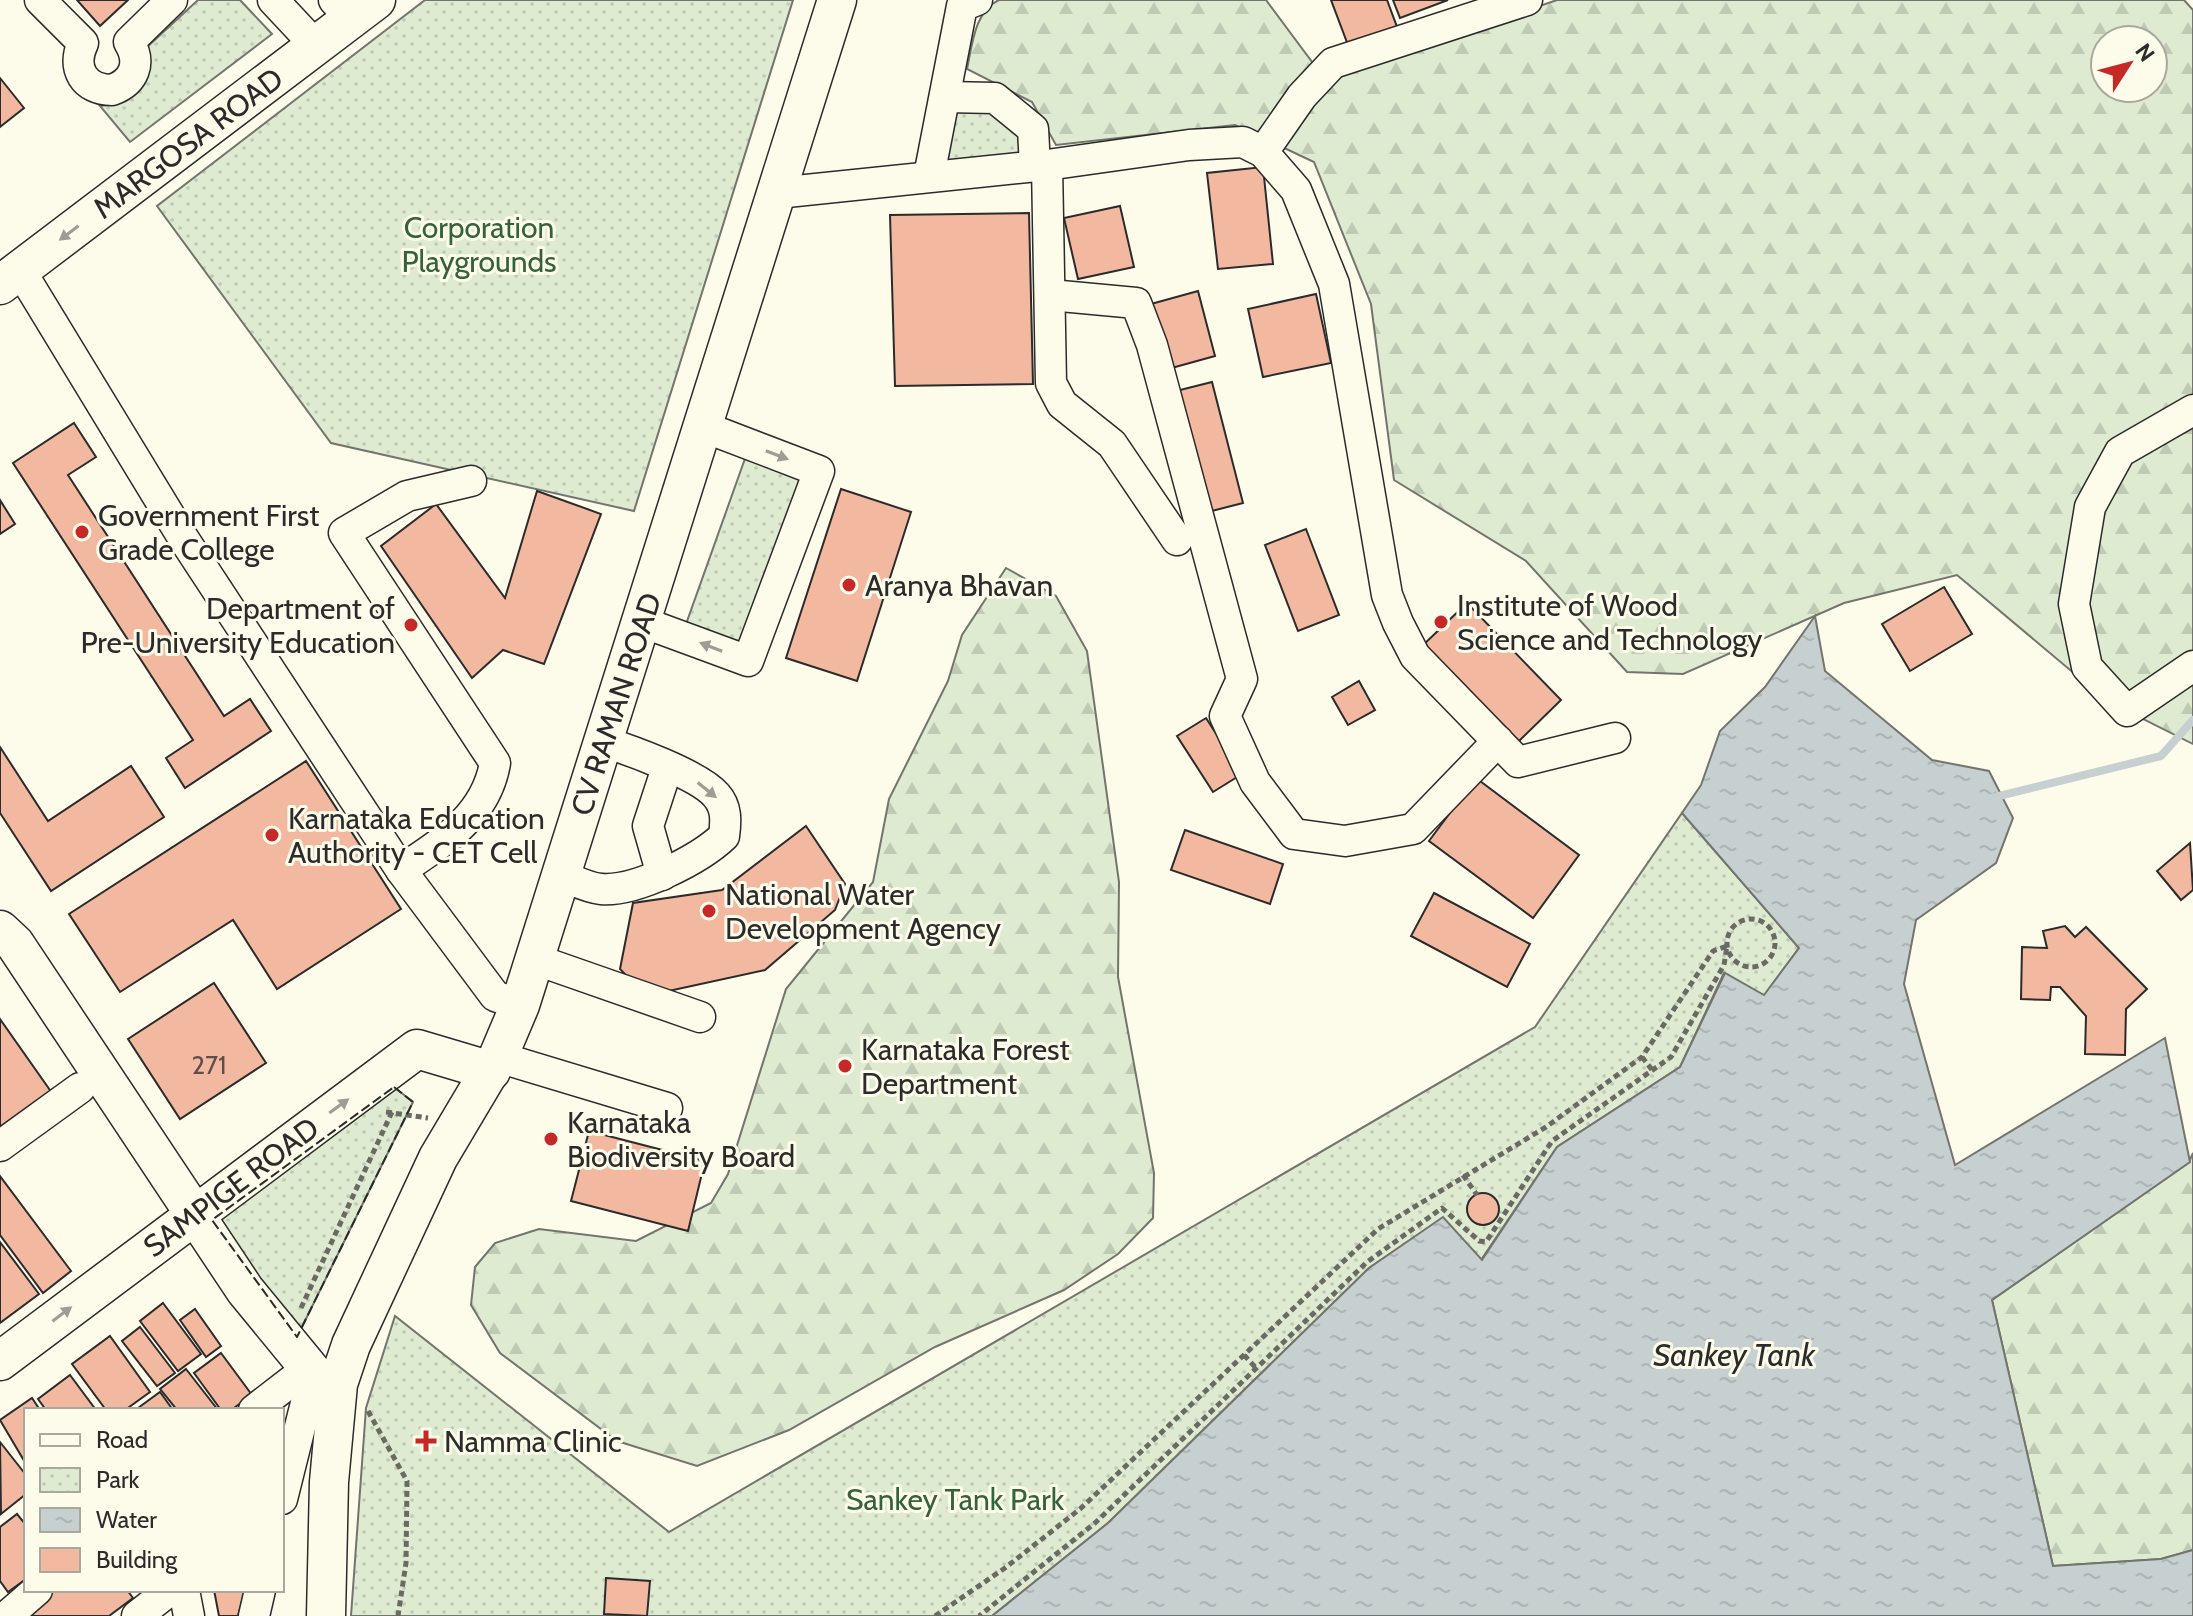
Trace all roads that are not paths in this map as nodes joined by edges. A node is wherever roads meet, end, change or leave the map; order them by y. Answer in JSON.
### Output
{"nodes":[{"id":1,"x":40,"y":0,"type":"edge"},
{"id":2,"x":172,"y":0,"type":"edge"},
{"id":3,"x":273,"y":0,"type":"edge"},
{"id":4,"x":818,"y":0,"type":"edge"},
{"id":5,"x":837,"y":0,"type":"edge"},
{"id":6,"x":1527,"y":0,"type":"edge"},
{"id":7,"x":967,"y":2,"type":"edge"},
{"id":8,"x":354,"y":6,"type":"edge"},
{"id":9,"x":316,"y":46,"type":"junction"},
{"id":10,"x":945,"y":97,"type":"junction"},
{"id":11,"x":1263,"y":152,"type":"junction"},
{"id":12,"x":1041,"y":166,"type":"junction"},
{"id":13,"x":929,"y":176,"type":"junction"},
{"id":14,"x":777,"y":193,"type":"junction"},
{"id":15,"x":10,"y":278,"type":"edge"},
{"id":16,"x":1050,"y":295,"type":"junction"},
{"id":17,"x":2193,"y":410,"type":"edge"},
{"id":18,"x":704,"y":427,"type":"junction"},
{"id":19,"x":471,"y":481,"type":"dead end"},
{"id":20,"x":1177,"y":540,"type":"dead end"},
{"id":21,"x":642,"y":622,"type":"junction"},
{"id":22,"x":2193,"y":666,"type":"edge"},
{"id":23,"x":1615,"y":738,"type":"dead end"},
{"id":24,"x":1498,"y":741,"type":"junction"},
{"id":25,"x":621,"y":748,"type":"junction"},
{"id":26,"x":667,"y":768,"type":"junction"},
{"id":27,"x":401,"y":870,"type":"junction"},
{"id":28,"x":662,"y":875,"type":"junction"},
{"id":29,"x":574,"y":880,"type":"junction"},
{"id":30,"x":0,"y":930,"type":"edge"},
{"id":31,"x":534,"y":959,"type":"junction"},
{"id":32,"x":0,"y":961,"type":"edge"},
{"id":33,"x":506,"y":1000,"type":"junction"},
{"id":34,"x":700,"y":1017,"type":"dead end"},
{"id":35,"x":487,"y":1064,"type":"junction"},
{"id":36,"x":80,"y":1088,"type":"junction"},
{"id":37,"x":667,"y":1108,"type":"dead end"},
{"id":38,"x":0,"y":1146,"type":"edge"},
{"id":39,"x":183,"y":1221,"type":"junction"},
{"id":40,"x":0,"y":1361,"type":"edge"},
{"id":41,"x":330,"y":1387,"type":"junction"},
{"id":42,"x":261,"y":1408,"type":"edge"},
{"id":43,"x":284,"y":1491,"type":"edge"},
{"id":44,"x":35,"y":1592,"type":"edge"},
{"id":45,"x":167,"y":1592,"type":"edge"},
{"id":46,"x":184,"y":1592,"type":"edge"},
{"id":47,"x":260,"y":1592,"type":"edge"},
{"id":48,"x":7,"y":1616,"type":"edge"},
{"id":49,"x":137,"y":1616,"type":"edge"},
{"id":50,"x":189,"y":1616,"type":"edge"},
{"id":51,"x":254,"y":1616,"type":"edge"},
{"id":52,"x":307,"y":1616,"type":"edge"},
{"id":53,"x":326,"y":1616,"type":"edge"}],
"edges":[{"from":1,"to":2,"type":"street"},
{"from":3,"to":9,"type":"street"},
{"from":4,"to":33,"type":"main road","name":"CV RAMAN ROAD"},
{"from":5,"to":14,"type":"main road","name":"CV RAMAN ROAD"},
{"from":6,"to":11,"type":"street"},
{"from":7,"to":10,"type":"street"},
{"from":8,"to":9,"type":"main road","name":"MARGOSA ROAD"},
{"from":9,"to":15,"type":"main road","name":"MARGOSA ROAD","one_way":true},
{"from":10,"to":12,"type":"street"},
{"from":10,"to":13,"type":"street"},
{"from":11,"to":12,"type":"street"},
{"from":11,"to":24,"type":"street"},
{"from":12,"to":13,"type":"street"},
{"from":12,"to":16,"type":"street"},
{"from":13,"to":14,"type":"street"},
{"from":14,"to":18,"type":"main road","name":"CV RAMAN ROAD"},
{"from":15,"to":27,"type":"street"},
{"from":16,"to":20,"type":"street"},
{"from":16,"to":24,"type":"street"},
{"from":17,"to":22,"type":"street"},
{"from":18,"to":21,"type":"main road","name":"CV RAMAN ROAD"},
{"from":18,"to":21,"type":"street","one_way":true},
{"from":19,"to":27,"type":"street"},
{"from":21,"to":25,"type":"main road","name":"CV RAMAN ROAD"},
{"from":23,"to":24,"type":"street"},
{"from":25,"to":26,"type":"street"},
{"from":25,"to":29,"type":"main road","name":"CV RAMAN ROAD"},
{"from":26,"to":28,"type":"street"},
{"from":26,"to":28,"type":"street","one_way":true},
{"from":27,"to":33,"type":"street"},
{"from":28,"to":29,"type":"street"},
{"from":29,"to":31,"type":"main road","name":"CV RAMAN ROAD"},
{"from":30,"to":39,"type":"main road"},
{"from":31,"to":34,"type":"street"},
{"from":31,"to":35,"type":"main road","name":"CV RAMAN ROAD"},
{"from":32,"to":36,"type":"main road"},
{"from":33,"to":35,"type":"main road","name":"CV RAMAN ROAD"},
{"from":35,"to":37,"type":"street"},
{"from":39,"to":35,"type":"main road","name":"SAMPIGE ROAD","one_way":true},
{"from":35,"to":41,"type":"main road","name":"CV RAMAN ROAD"},
{"from":36,"to":38,"type":"street"},
{"from":36,"to":39,"type":"main road"},
{"from":40,"to":39,"type":"main road","name":"SAMPIGE ROAD","one_way":true},
{"from":39,"to":41,"type":"main road"},
{"from":41,"to":42,"type":"street"},
{"from":41,"to":43,"type":"street"},
{"from":41,"to":52,"type":"main road"},
{"from":41,"to":53,"type":"main road"},
{"from":44,"to":48,"type":"street"},
{"from":45,"to":49,"type":"street"},
{"from":46,"to":50,"type":"street"},
{"from":47,"to":51,"type":"street"}]}
